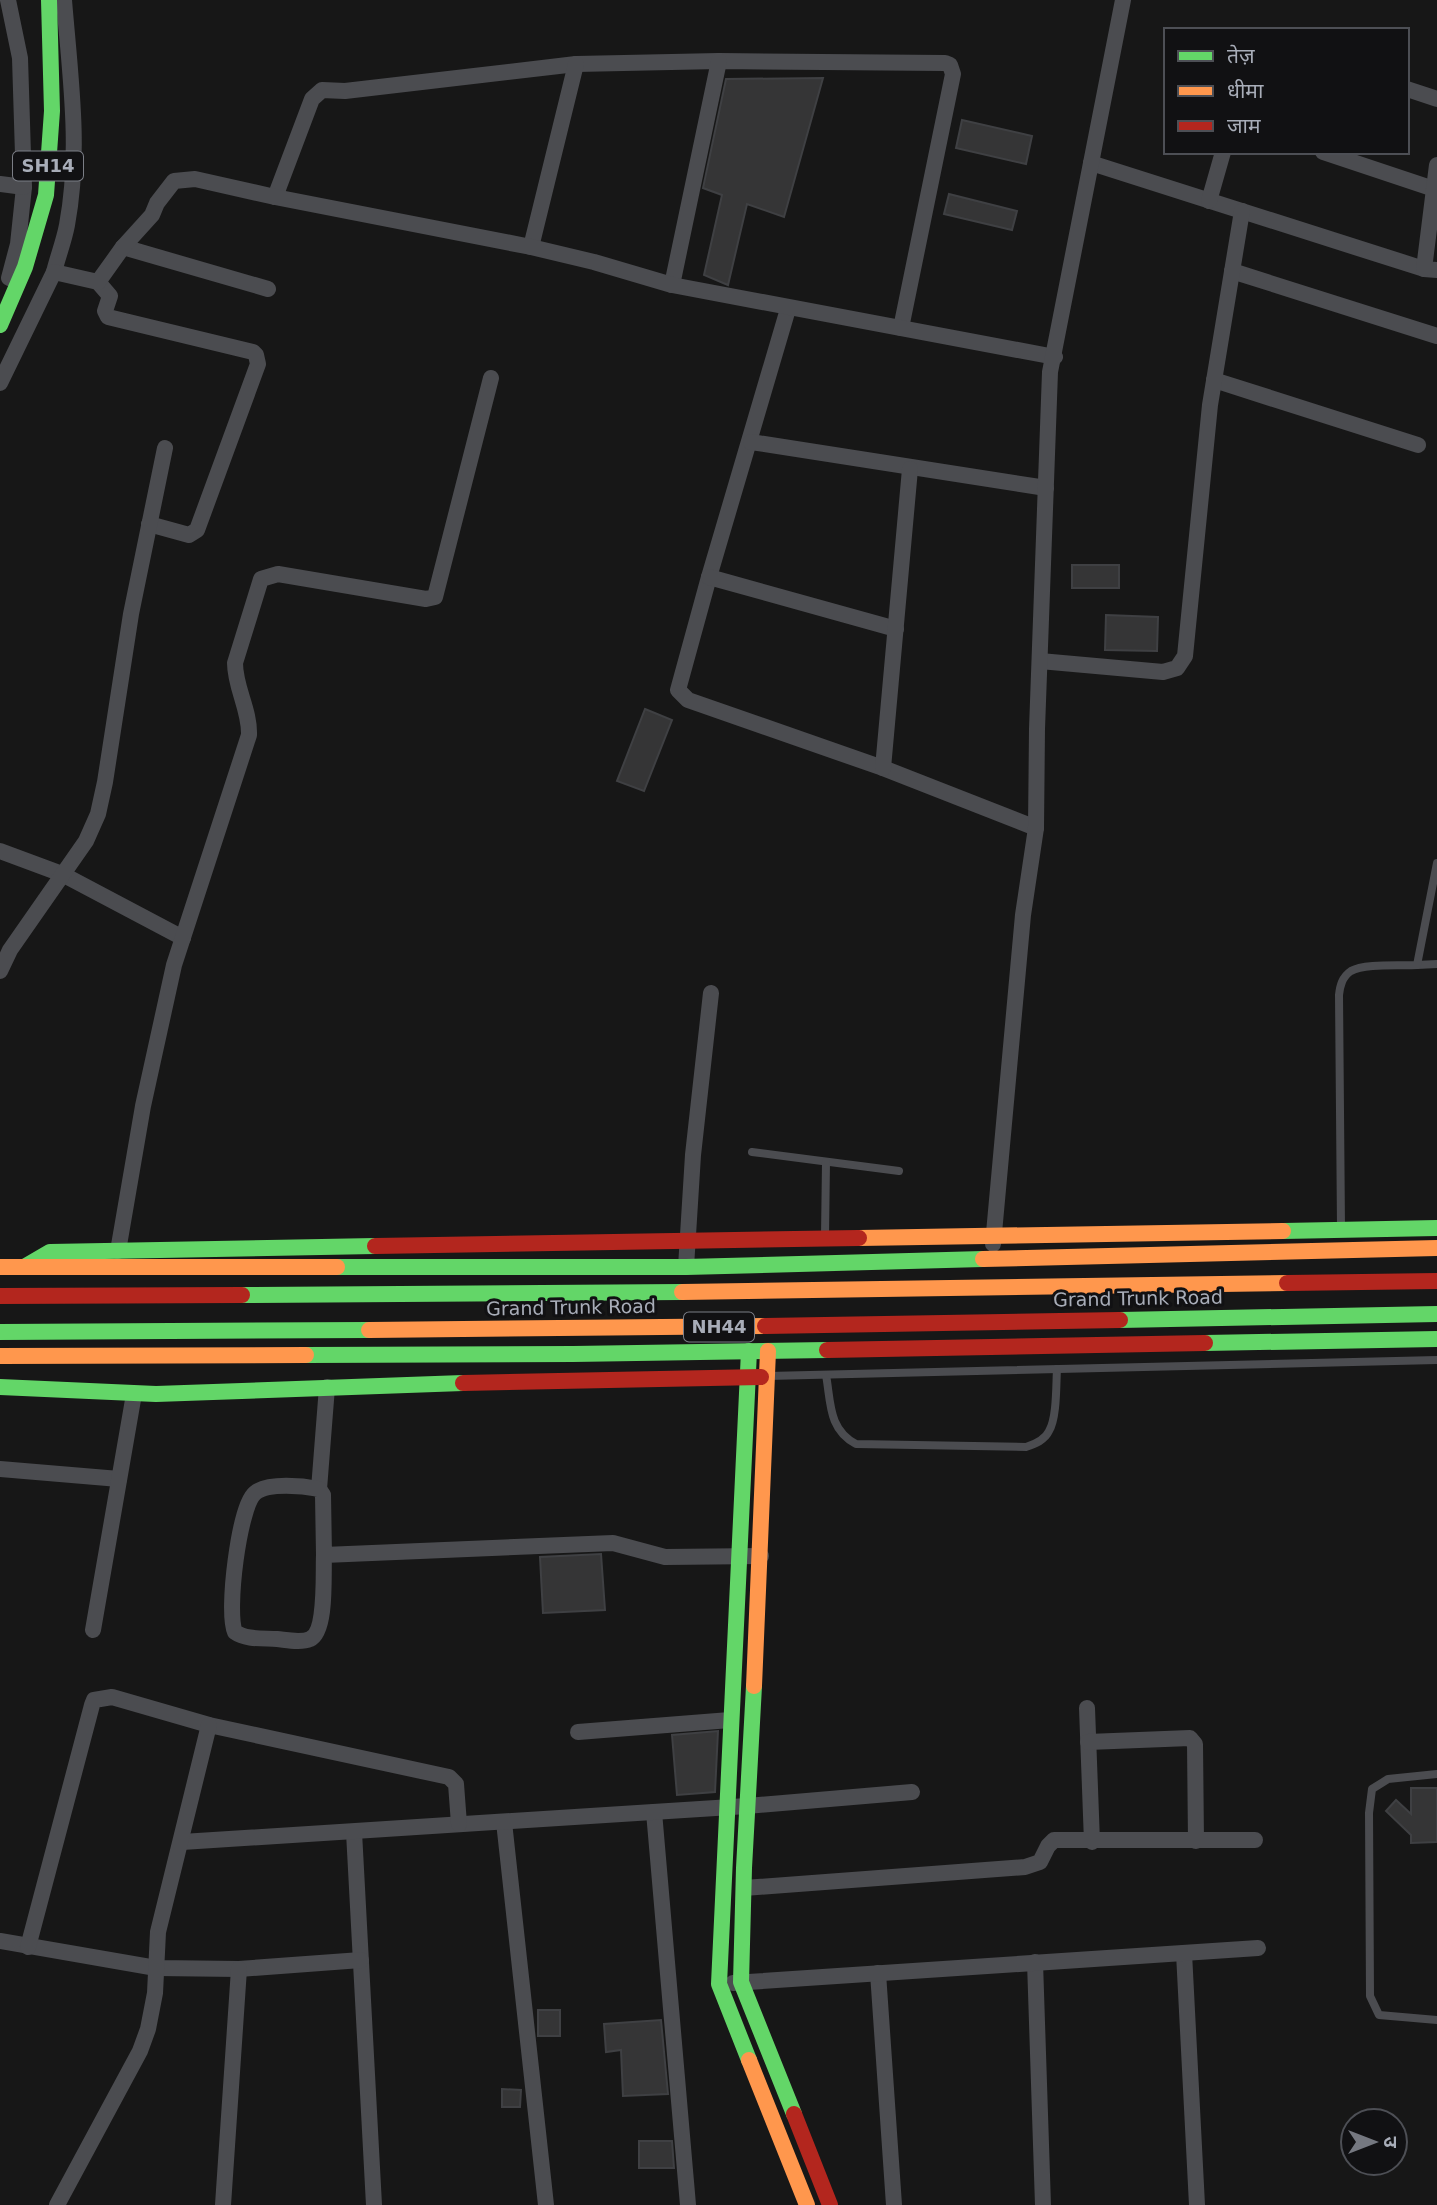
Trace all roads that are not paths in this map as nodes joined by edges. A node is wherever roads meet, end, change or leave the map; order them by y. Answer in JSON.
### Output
{"nodes":[{"id":1,"x":49,"y":0,"type":"edge"},
{"id":2,"x":64,"y":0,"type":"edge"},
{"id":3,"x":1122,"y":0,"type":"edge"},
{"id":4,"x":6,"y":4,"type":"edge"},
{"id":5,"x":719,"y":61,"type":"junction"},
{"id":6,"x":576,"y":64,"type":"junction"},
{"id":7,"x":1409,"y":90,"type":"edge"},
{"id":8,"x":1437,"y":99,"type":"edge"},
{"id":9,"x":1222,"y":154,"type":"edge"},
{"id":10,"x":1329,"y":154,"type":"edge"},
{"id":11,"x":1091,"y":163,"type":"junction"},
{"id":12,"x":1437,"y":165,"type":"edge"},
{"id":13,"x":0,"y":184,"type":"edge"},
{"id":14,"x":24,"y":187,"type":"junction"},
{"id":15,"x":1434,"y":189,"type":"junction"},
{"id":16,"x":275,"y":197,"type":"junction"},
{"id":17,"x":1209,"y":201,"type":"junction"},
{"id":18,"x":1242,"y":211,"type":"junction"},
{"id":19,"x":123,"y":247,"type":"junction"},
{"id":20,"x":531,"y":247,"type":"junction"},
{"id":21,"x":6,"y":270,"type":"edge"},
{"id":22,"x":1430,"y":270,"type":"edge"},
{"id":23,"x":1232,"y":271,"type":"junction"},
{"id":24,"x":54,"y":272,"type":"junction"},
{"id":25,"x":98,"y":282,"type":"junction"},
{"id":26,"x":672,"y":285,"type":"junction"},
{"id":27,"x":268,"y":289,"type":"dead end"},
{"id":28,"x":0,"y":299,"type":"edge"},
{"id":29,"x":789,"y":309,"type":"junction"},
{"id":30,"x":0,"y":325,"type":"edge"},
{"id":31,"x":901,"y":328,"type":"junction"},
{"id":32,"x":1437,"y":336,"type":"edge"},
{"id":33,"x":1055,"y":357,"type":"junction"},
{"id":34,"x":491,"y":378,"type":"dead end"},
{"id":35,"x":1214,"y":380,"type":"junction"},
{"id":36,"x":0,"y":383,"type":"edge"},
{"id":37,"x":751,"y":442,"type":"junction"},
{"id":38,"x":1418,"y":445,"type":"dead end"},
{"id":39,"x":165,"y":448,"type":"dead end"},
{"id":40,"x":910,"y":469,"type":"junction"},
{"id":41,"x":1046,"y":488,"type":"junction"},
{"id":42,"x":149,"y":524,"type":"junction"},
{"id":43,"x":709,"y":577,"type":"junction"},
{"id":44,"x":896,"y":629,"type":"junction"},
{"id":45,"x":1040,"y":662,"type":"junction"},
{"id":46,"x":883,"y":768,"type":"junction"},
{"id":47,"x":1036,"y":828,"type":"junction"},
{"id":48,"x":0,"y":851,"type":"edge"},
{"id":49,"x":1437,"y":863,"type":"edge"},
{"id":50,"x":62,"y":874,"type":"junction"},
{"id":51,"x":183,"y":938,"type":"junction"},
{"id":52,"x":1437,"y":964,"type":"edge"},
{"id":53,"x":1417,"y":965,"type":"junction"},
{"id":54,"x":0,"y":971,"type":"edge"},
{"id":55,"x":711,"y":993,"type":"dead end"},
{"id":56,"x":752,"y":1152,"type":"dead end"},
{"id":57,"x":826,"y":1162,"type":"junction"},
{"id":58,"x":899,"y":1171,"type":"dead end"},
{"id":59,"x":1437,"y":1228,"type":"edge"},
{"id":60,"x":1341,"y":1231,"type":"junction"},
{"id":61,"x":993,"y":1234,"type":"junction"},
{"id":62,"x":825,"y":1238,"type":"junction"},
{"id":63,"x":685,"y":1241,"type":"junction"},
{"id":64,"x":1437,"y":1248,"type":"edge"},
{"id":65,"x":1341,"y":1250,"type":"junction"},
{"id":66,"x":118,"y":1251,"type":"junction"},
{"id":67,"x":992,"y":1259,"type":"junction"},
{"id":68,"x":271,"y":1266,"type":"junction"},
{"id":69,"x":685,"y":1266,"type":"junction"},
{"id":70,"x":0,"y":1267,"type":"edge"},
{"id":71,"x":24,"y":1267,"type":"junction"},
{"id":72,"x":1437,"y":1280,"type":"edge"},
{"id":73,"x":0,"y":1296,"type":"edge"},
{"id":74,"x":1437,"y":1314,"type":"edge"},
{"id":75,"x":0,"y":1332,"type":"edge"},
{"id":76,"x":1437,"y":1339,"type":"edge"},
{"id":77,"x":749,"y":1351,"type":"junction"},
{"id":78,"x":768,"y":1351,"type":"junction"},
{"id":79,"x":0,"y":1356,"type":"edge"},
{"id":80,"x":272,"y":1356,"type":"junction"},
{"id":81,"x":1437,"y":1360,"type":"edge"},
{"id":82,"x":1057,"y":1369,"type":"junction"},
{"id":83,"x":827,"y":1375,"type":"junction"},
{"id":84,"x":747,"y":1377,"type":"junction"},
{"id":85,"x":766,"y":1377,"type":"junction"},
{"id":86,"x":0,"y":1387,"type":"edge"},
{"id":87,"x":327,"y":1387,"type":"junction"},
{"id":88,"x":134,"y":1394,"type":"junction"},
{"id":89,"x":0,"y":1469,"type":"edge"},
{"id":90,"x":119,"y":1479,"type":"junction"},
{"id":91,"x":319,"y":1489,"type":"junction"},
{"id":92,"x":324,"y":1555,"type":"junction"},
{"id":93,"x":738,"y":1556,"type":"junction"},
{"id":94,"x":761,"y":1556,"type":"junction"},
{"id":95,"x":93,"y":1630,"type":"dead end"},
{"id":96,"x":1087,"y":1708,"type":"dead end"},
{"id":97,"x":730,"y":1720,"type":"junction"},
{"id":98,"x":209,"y":1725,"type":"junction"},
{"id":99,"x":578,"y":1732,"type":"dead end"},
{"id":100,"x":1088,"y":1742,"type":"junction"},
{"id":101,"x":1437,"y":1774,"type":"edge"},
{"id":102,"x":912,"y":1792,"type":"dead end"},
{"id":103,"x":747,"y":1806,"type":"junction"},
{"id":104,"x":727,"y":1807,"type":"junction"},
{"id":105,"x":654,"y":1812,"type":"junction"},
{"id":106,"x":504,"y":1822,"type":"junction"},
{"id":107,"x":459,"y":1824,"type":"junction"},
{"id":108,"x":354,"y":1832,"type":"junction"},
{"id":109,"x":1255,"y":1840,"type":"dead end"},
{"id":110,"x":1196,"y":1841,"type":"junction"},
{"id":111,"x":182,"y":1842,"type":"junction"},
{"id":112,"x":1092,"y":1842,"type":"junction"},
{"id":113,"x":744,"y":1888,"type":"junction"},
{"id":114,"x":0,"y":1941,"type":"edge"},
{"id":115,"x":29,"y":1947,"type":"junction"},
{"id":116,"x":1258,"y":1948,"type":"dead end"},
{"id":117,"x":1184,"y":1953,"type":"junction"},
{"id":118,"x":361,"y":1960,"type":"junction"},
{"id":119,"x":1035,"y":1962,"type":"junction"},
{"id":120,"x":156,"y":1968,"type":"junction"},
{"id":121,"x":239,"y":1969,"type":"junction"},
{"id":122,"x":878,"y":1973,"type":"junction"},
{"id":123,"x":741,"y":1982,"type":"junction"},
{"id":124,"x":719,"y":1984,"type":"junction"},
{"id":125,"x":1437,"y":2021,"type":"edge"},
{"id":126,"x":57,"y":2205,"type":"edge"},
{"id":127,"x":223,"y":2205,"type":"edge"},
{"id":128,"x":374,"y":2205,"type":"edge"},
{"id":129,"x":546,"y":2205,"type":"edge"},
{"id":130,"x":688,"y":2205,"type":"edge"},
{"id":131,"x":807,"y":2205,"type":"edge"},
{"id":132,"x":830,"y":2205,"type":"edge"},
{"id":133,"x":894,"y":2205,"type":"edge"},
{"id":134,"x":1043,"y":2205,"type":"edge"},
{"id":135,"x":1197,"y":2205,"type":"edge"}],
"edges":[{"from":1,"to":30,"type":"main road","number":"SH14"},
{"from":2,"to":24,"type":"street"},
{"from":3,"to":11,"type":"street"},
{"from":4,"to":14,"type":"street"},
{"from":5,"to":6,"type":"street"},
{"from":5,"to":26,"type":"street"},
{"from":5,"to":31,"type":"street"},
{"from":6,"to":16,"type":"street"},
{"from":6,"to":20,"type":"street"},
{"from":7,"to":8,"type":"street"},
{"from":9,"to":17,"type":"street"},
{"from":10,"to":15,"type":"street"},
{"from":11,"to":17,"type":"street"},
{"from":11,"to":33,"type":"street"},
{"from":12,"to":15,"type":"street"},
{"from":13,"to":14,"type":"street"},
{"from":14,"to":21,"type":"street"},
{"from":15,"to":22,"type":"street"},
{"from":16,"to":19,"type":"street"},
{"from":16,"to":20,"type":"street"},
{"from":17,"to":18,"type":"street"},
{"from":18,"to":22,"type":"street"},
{"from":18,"to":23,"type":"street"},
{"from":19,"to":25,"type":"street"},
{"from":19,"to":27,"type":"street"},
{"from":20,"to":26,"type":"street"},
{"from":21,"to":28,"type":"street"},
{"from":23,"to":32,"type":"street"},
{"from":23,"to":35,"type":"street"},
{"from":24,"to":25,"type":"street"},
{"from":24,"to":36,"type":"street"},
{"from":25,"to":42,"type":"street"},
{"from":26,"to":29,"type":"street"},
{"from":29,"to":31,"type":"street"},
{"from":29,"to":37,"type":"street"},
{"from":31,"to":33,"type":"street"},
{"from":33,"to":41,"type":"street"},
{"from":34,"to":51,"type":"street"},
{"from":35,"to":38,"type":"street"},
{"from":35,"to":45,"type":"street"},
{"from":37,"to":40,"type":"street"},
{"from":37,"to":43,"type":"street"},
{"from":39,"to":42,"type":"street"},
{"from":40,"to":41,"type":"street"},
{"from":40,"to":44,"type":"street"},
{"from":41,"to":45,"type":"street"},
{"from":42,"to":50,"type":"street"},
{"from":43,"to":44,"type":"street"},
{"from":43,"to":46,"type":"street"},
{"from":44,"to":46,"type":"street"},
{"from":45,"to":47,"type":"street"},
{"from":46,"to":47,"type":"street"},
{"from":47,"to":61,"type":"street"},
{"from":48,"to":50,"type":"street"},
{"from":49,"to":53,"type":"lane"},
{"from":50,"to":51,"type":"street"},
{"from":50,"to":54,"type":"street"},
{"from":51,"to":66,"type":"street"},
{"from":52,"to":53,"type":"lane"},
{"from":53,"to":60,"type":"lane"},
{"from":55,"to":63,"type":"street"},
{"from":56,"to":57,"type":"lane"},
{"from":57,"to":58,"type":"lane"},
{"from":57,"to":62,"type":"lane"},
{"from":59,"to":60,"type":"main road"},
{"from":60,"to":61,"type":"main road"},
{"from":60,"to":65,"type":"lane"},
{"from":61,"to":62,"type":"main road"},
{"from":61,"to":67,"type":"street"},
{"from":62,"to":63,"type":"main road"},
{"from":63,"to":66,"type":"main road"},
{"from":63,"to":69,"type":"street"},
{"from":64,"to":65,"type":"main road"},
{"from":65,"to":67,"type":"main road"},
{"from":66,"to":71,"type":"main road"},
{"from":67,"to":69,"type":"main road"},
{"from":68,"to":69,"type":"main road"},
{"from":68,"to":71,"type":"main road"},
{"from":68,"to":80,"type":"main road"},
{"from":70,"to":71,"type":"main road"},
{"from":72,"to":73,"type":"main road","name":"Grand Trunk Road","number":"NH44","bridge":true},
{"from":74,"to":75,"type":"main road","name":"Grand Trunk Road","number":"NH44","bridge":true},
{"from":76,"to":78,"type":"main road"},
{"from":77,"to":78,"type":"main road"},
{"from":77,"to":80,"type":"main road"},
{"from":77,"to":84,"type":"main road"},
{"from":78,"to":85,"type":"main road"},
{"from":79,"to":80,"type":"main road"},
{"from":81,"to":82,"type":"lane"},
{"from":82,"to":83,"type":"lane"},
{"from":82,"to":83,"type":"lane"},
{"from":83,"to":85,"type":"lane"},
{"from":84,"to":85,"type":"main road"},
{"from":84,"to":87,"type":"main road"},
{"from":84,"to":93,"type":"main road"},
{"from":85,"to":94,"type":"main road"},
{"from":86,"to":88,"type":"main road"},
{"from":87,"to":88,"type":"main road"},
{"from":87,"to":91,"type":"street"},
{"from":88,"to":90,"type":"street"},
{"from":89,"to":90,"type":"street"},
{"from":90,"to":95,"type":"street"},
{"from":91,"to":92,"type":"street"},
{"from":91,"to":92,"type":"street"},
{"from":92,"to":93,"type":"street"},
{"from":93,"to":94,"type":"street"},
{"from":93,"to":97,"type":"main road"},
{"from":94,"to":103,"type":"main road"},
{"from":96,"to":100,"type":"street"},
{"from":97,"to":99,"type":"street"},
{"from":97,"to":104,"type":"main road"},
{"from":98,"to":107,"type":"street"},
{"from":98,"to":111,"type":"street"},
{"from":98,"to":115,"type":"street"},
{"from":100,"to":110,"type":"street"},
{"from":100,"to":112,"type":"street"},
{"from":101,"to":125,"type":"lane"},
{"from":102,"to":103,"type":"street"},
{"from":103,"to":104,"type":"street"},
{"from":103,"to":113,"type":"main road"},
{"from":104,"to":105,"type":"street"},
{"from":104,"to":124,"type":"main road"},
{"from":105,"to":106,"type":"street"},
{"from":105,"to":130,"type":"street"},
{"from":106,"to":107,"type":"street"},
{"from":106,"to":129,"type":"street"},
{"from":107,"to":108,"type":"street"},
{"from":108,"to":111,"type":"street"},
{"from":108,"to":118,"type":"street"},
{"from":109,"to":110,"type":"street"},
{"from":110,"to":112,"type":"street"},
{"from":111,"to":120,"type":"street"},
{"from":112,"to":113,"type":"street"},
{"from":113,"to":123,"type":"main road"},
{"from":114,"to":115,"type":"street"},
{"from":115,"to":120,"type":"street"},
{"from":116,"to":117,"type":"street"},
{"from":117,"to":119,"type":"street"},
{"from":117,"to":135,"type":"street"},
{"from":118,"to":121,"type":"street"},
{"from":118,"to":128,"type":"street"},
{"from":119,"to":122,"type":"street"},
{"from":119,"to":134,"type":"street"},
{"from":120,"to":121,"type":"street"},
{"from":120,"to":126,"type":"street"},
{"from":121,"to":127,"type":"street"},
{"from":122,"to":123,"type":"street"},
{"from":122,"to":133,"type":"street"},
{"from":123,"to":124,"type":"street"},
{"from":123,"to":132,"type":"main road"},
{"from":124,"to":131,"type":"main road"}]}
